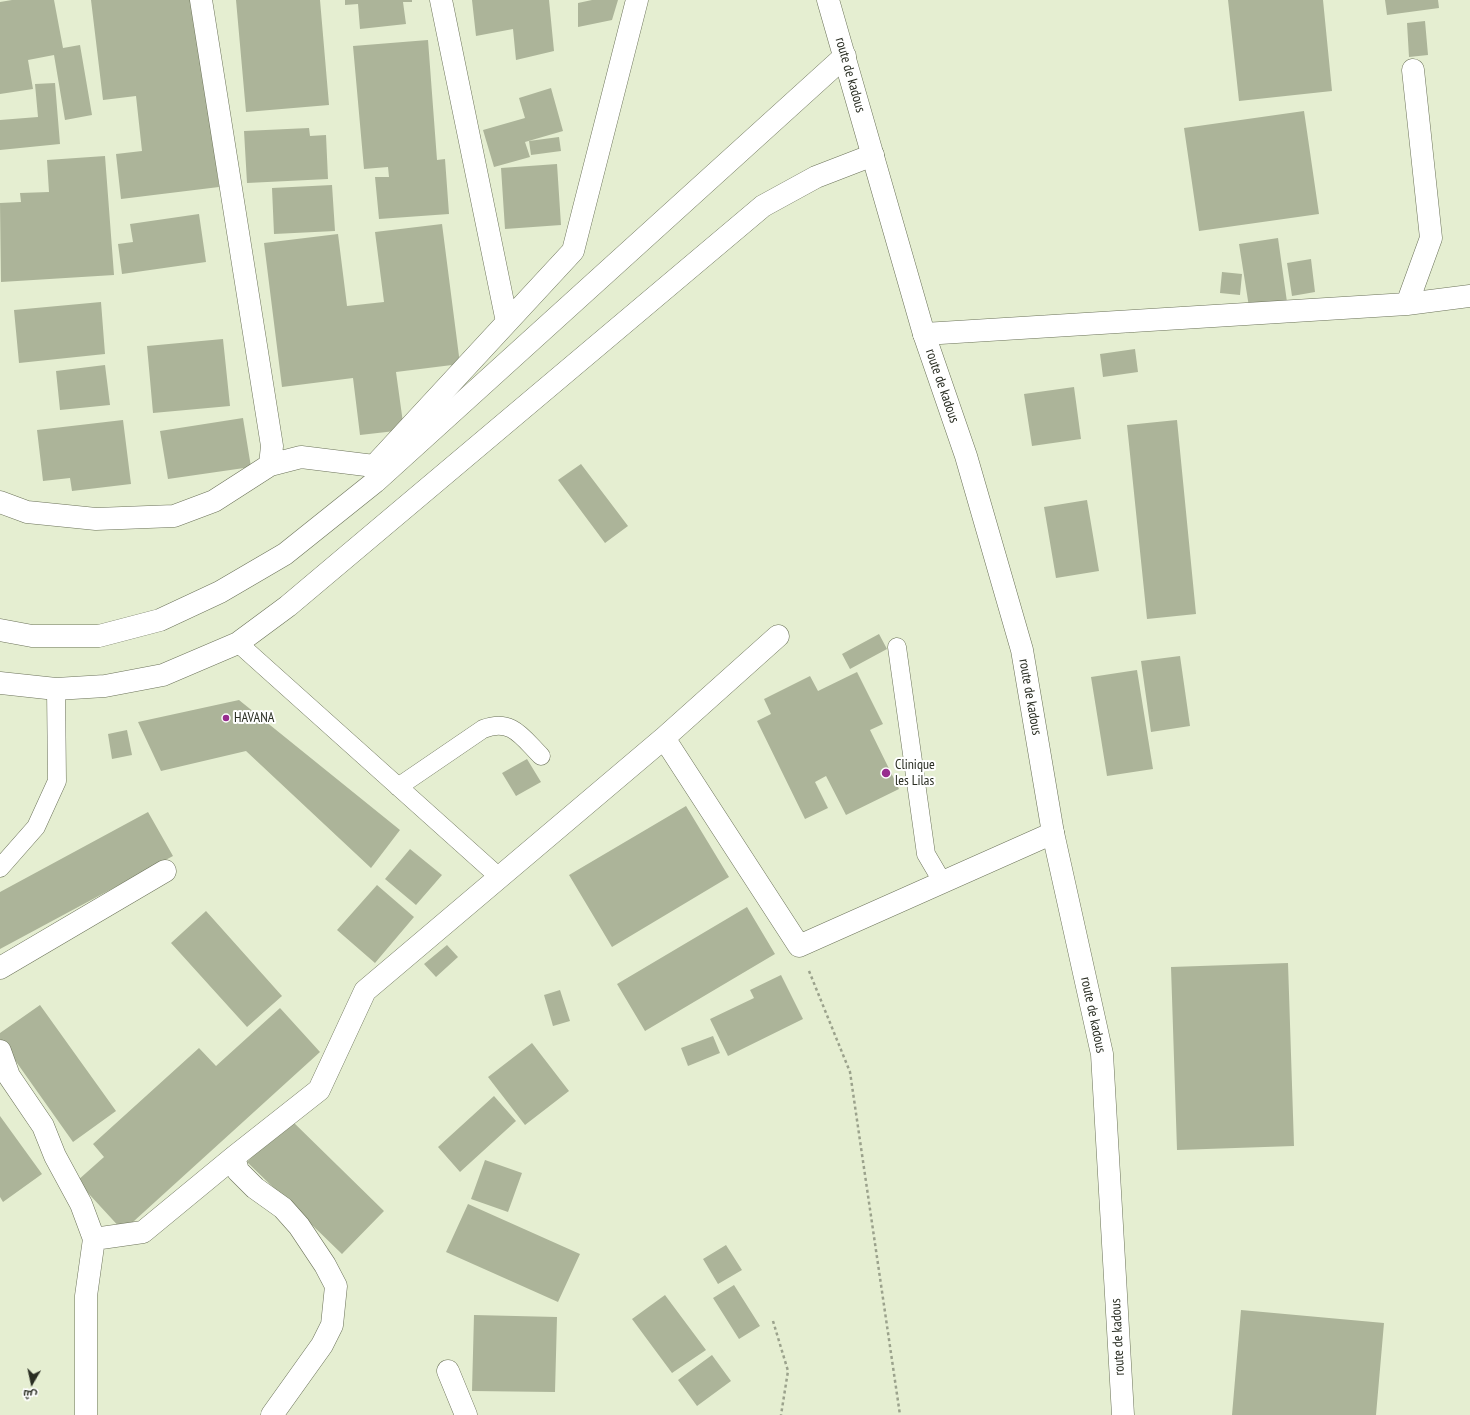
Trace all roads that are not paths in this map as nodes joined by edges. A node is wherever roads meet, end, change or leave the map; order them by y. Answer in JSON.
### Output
{"nodes":[{"id":1,"x":201,"y":0,"type":"edge"},
{"id":2,"x":441,"y":0,"type":"edge"},
{"id":3,"x":637,"y":0,"type":"edge"},
{"id":4,"x":828,"y":0,"type":"edge"},
{"id":5,"x":845,"y":56,"type":"junction"},
{"id":6,"x":1413,"y":70,"type":"dead end"},
{"id":7,"x":873,"y":155,"type":"junction"},
{"id":8,"x":1470,"y":296,"type":"edge"},
{"id":9,"x":1407,"y":304,"type":"junction"},
{"id":10,"x":508,"y":322,"type":"junction"},
{"id":11,"x":924,"y":334,"type":"junction"},
{"id":12,"x":270,"y":465,"type":"junction"},
{"id":13,"x":0,"y":502,"type":"edge"},
{"id":14,"x":0,"y":630,"type":"edge"},
{"id":15,"x":778,"y":636,"type":"dead end"},
{"id":16,"x":238,"y":643,"type":"junction"},
{"id":17,"x":897,"y":647,"type":"dead end"},
{"id":18,"x":0,"y":683,"type":"edge"},
{"id":19,"x":56,"y":689,"type":"junction"},
{"id":20,"x":664,"y":738,"type":"junction"},
{"id":21,"x":541,"y":756,"type":"dead end"},
{"id":22,"x":398,"y":787,"type":"junction"},
{"id":23,"x":1053,"y":833,"type":"junction"},
{"id":24,"x":0,"y":868,"type":"edge"},
{"id":25,"x":165,"y":872,"type":"dead end"},
{"id":26,"x":499,"y":877,"type":"junction"},
{"id":27,"x":942,"y":882,"type":"junction"},
{"id":28,"x":0,"y":968,"type":"edge"},
{"id":29,"x":0,"y":1051,"type":"edge"},
{"id":30,"x":234,"y":1157,"type":"junction"},
{"id":31,"x":94,"y":1239,"type":"junction"},
{"id":32,"x":448,"y":1372,"type":"dead end"},
{"id":33,"x":86,"y":1415,"type":"edge"},
{"id":34,"x":272,"y":1415,"type":"edge"},
{"id":35,"x":466,"y":1415,"type":"edge"},
{"id":36,"x":1123,"y":1415,"type":"edge"}],
"edges":[{"from":1,"to":12,"type":"street"},
{"from":2,"to":10,"type":"street"},
{"from":3,"to":10,"type":"street"},
{"from":4,"to":5,"type":"street","name":"route de kadous"},
{"from":5,"to":7,"type":"street","name":"route de kadous"},
{"from":5,"to":14,"type":"street"},
{"from":6,"to":9,"type":"street"},
{"from":7,"to":11,"type":"street","name":"route de kadous"},
{"from":7,"to":16,"type":"street"},
{"from":8,"to":9,"type":"street"},
{"from":9,"to":11,"type":"street"},
{"from":10,"to":12,"type":"street"},
{"from":11,"to":23,"type":"street","name":"route de kadous"},
{"from":12,"to":13,"type":"street"},
{"from":15,"to":20,"type":"street"},
{"from":16,"to":19,"type":"street"},
{"from":16,"to":22,"type":"lane"},
{"from":17,"to":27,"type":"lane"},
{"from":18,"to":19,"type":"street"},
{"from":19,"to":24,"type":"lane"},
{"from":20,"to":26,"type":"street"},
{"from":20,"to":27,"type":"street"},
{"from":21,"to":22,"type":"lane"},
{"from":22,"to":26,"type":"lane"},
{"from":23,"to":27,"type":"street"},
{"from":23,"to":36,"type":"street","name":"route de kadous"},
{"from":25,"to":28,"type":"street"},
{"from":26,"to":30,"type":"street"},
{"from":29,"to":31,"type":"street"},
{"from":30,"to":31,"type":"street"},
{"from":30,"to":34,"type":"street"},
{"from":31,"to":33,"type":"street"},
{"from":32,"to":35,"type":"street"}]}
